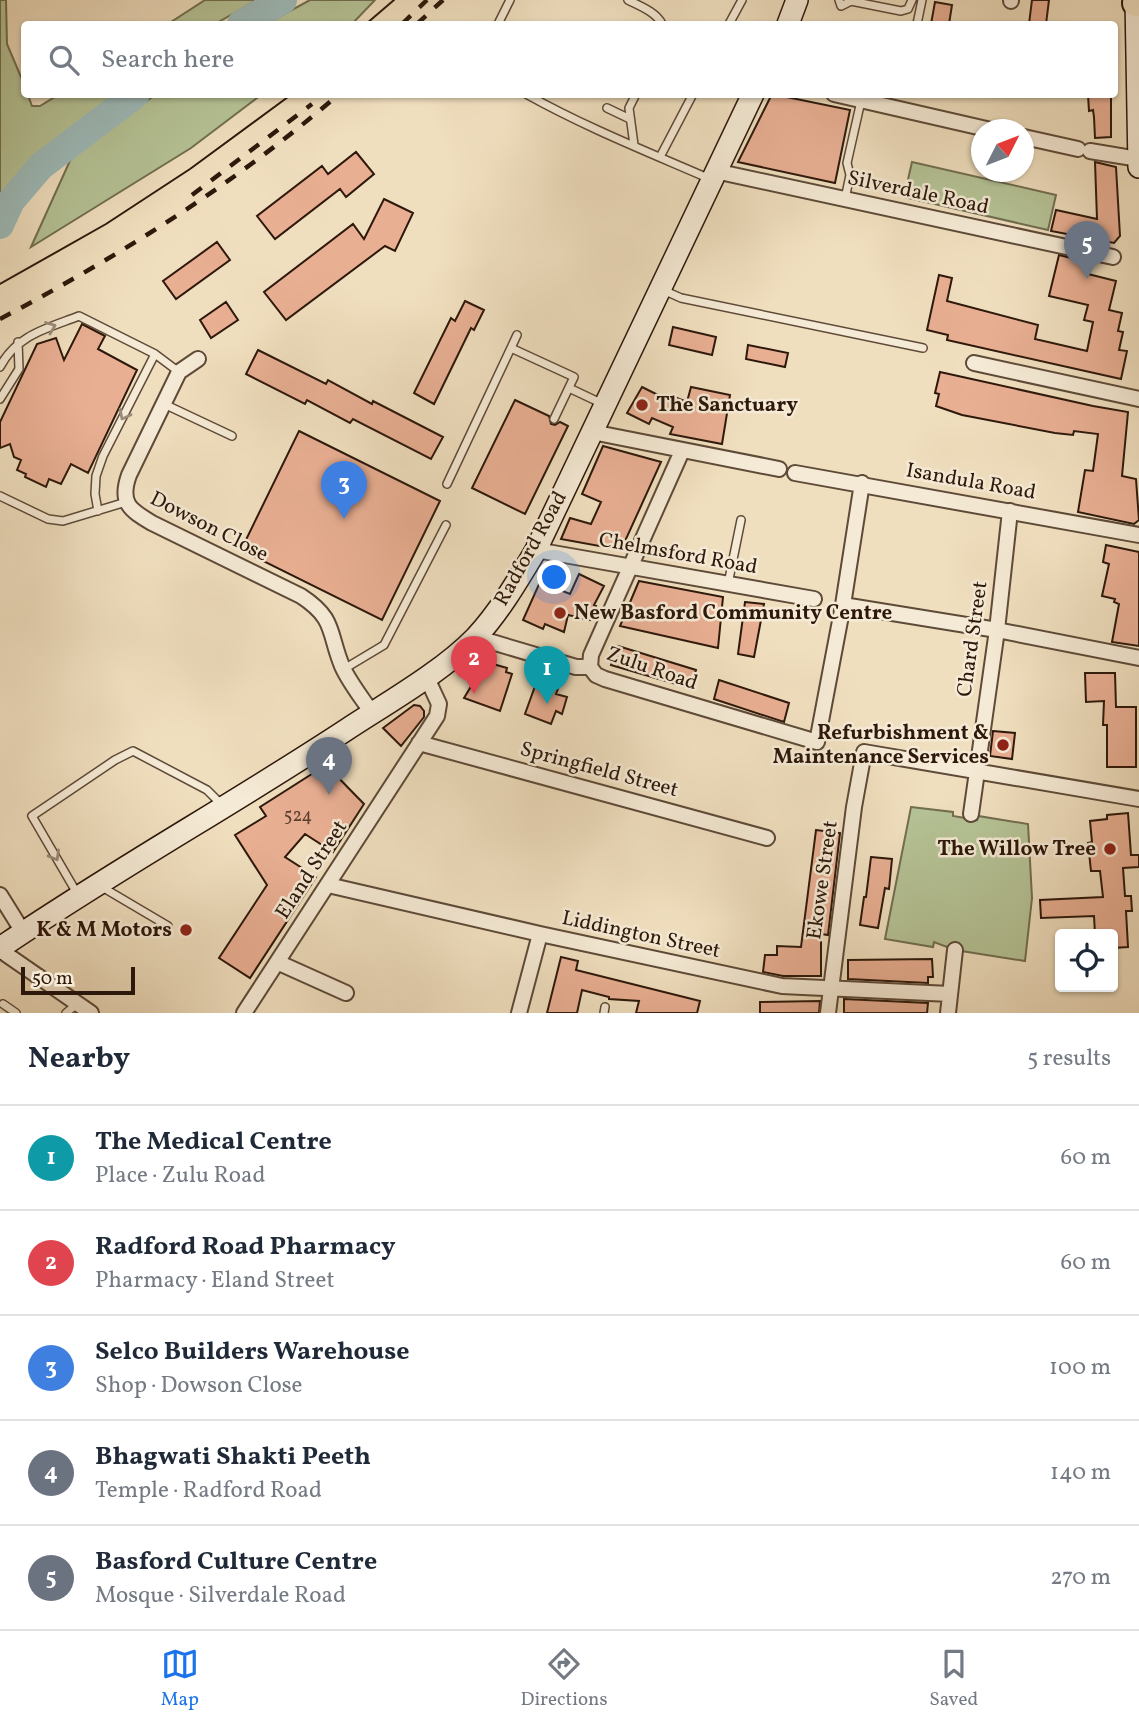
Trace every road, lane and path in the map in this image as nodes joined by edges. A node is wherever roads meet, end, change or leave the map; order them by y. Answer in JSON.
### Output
{"nodes":[{"id":1,"x":510,"y":0,"type":"edge"},
{"id":2,"x":628,"y":0,"type":"edge"},
{"id":3,"x":742,"y":0,"type":"edge"},
{"id":4,"x":797,"y":0,"type":"edge"},
{"id":5,"x":839,"y":0,"type":"edge"},
{"id":6,"x":912,"y":0,"type":"edge"},
{"id":7,"x":922,"y":0,"type":"edge"},
{"id":8,"x":1137,"y":1,"type":"edge"},
{"id":9,"x":500,"y":21,"type":"edge"},
{"id":10,"x":660,"y":21,"type":"edge"},
{"id":11,"x":731,"y":21,"type":"edge"},
{"id":12,"x":789,"y":21,"type":"edge"},
{"id":13,"x":918,"y":21,"type":"edge"},
{"id":14,"x":534,"y":98,"type":"edge"},
{"id":15,"x":634,"y":98,"type":"edge"},
{"id":16,"x":691,"y":98,"type":"edge"},
{"id":17,"x":751,"y":98,"type":"edge"},
{"id":18,"x":852,"y":98,"type":"edge"},
{"id":19,"x":861,"y":100,"type":"junction"},
{"id":20,"x":607,"y":107,"type":"dead end"},
{"id":21,"x":630,"y":119,"type":"junction"},
{"id":22,"x":971,"y":125,"type":"edge"},
{"id":23,"x":1034,"y":139,"type":"edge"},
{"id":24,"x":634,"y":145,"type":"junction"},
{"id":25,"x":660,"y":157,"type":"junction"},
{"id":26,"x":1139,"y":159,"type":"edge"},
{"id":27,"x":1139,"y":167,"type":"edge"},
{"id":28,"x":713,"y":175,"type":"junction"},
{"id":29,"x":845,"y":199,"type":"junction"},
{"id":30,"x":1113,"y":257,"type":"dead end"},
{"id":31,"x":660,"y":288,"type":"junction"},
{"id":32,"x":517,"y":335,"type":"dead end"},
{"id":33,"x":18,"y":342,"type":"junction"},
{"id":34,"x":511,"y":348,"type":"junction"},
{"id":35,"x":923,"y":348,"type":"dead end"},
{"id":36,"x":155,"y":354,"type":"junction"},
{"id":37,"x":198,"y":359,"type":"dead end"},
{"id":38,"x":974,"y":363,"type":"dead end"},
{"id":39,"x":0,"y":367,"type":"edge"},
{"id":40,"x":179,"y":372,"type":"junction"},
{"id":41,"x":569,"y":388,"type":"junction"},
{"id":42,"x":0,"y":399,"type":"edge"},
{"id":43,"x":1139,"y":399,"type":"edge"},
{"id":44,"x":163,"y":404,"type":"junction"},
{"id":45,"x":605,"y":405,"type":"junction"},
{"id":46,"x":554,"y":419,"type":"dead end"},
{"id":47,"x":592,"y":432,"type":"junction"},
{"id":48,"x":232,"y":436,"type":"dead end"},
{"id":49,"x":682,"y":451,"type":"junction"},
{"id":50,"x":779,"y":469,"type":"dead end"},
{"id":51,"x":795,"y":473,"type":"dead end"},
{"id":52,"x":862,"y":483,"type":"junction"},
{"id":53,"x":447,"y":484,"type":"dead end"},
{"id":54,"x":0,"y":496,"type":"edge"},
{"id":55,"x":126,"y":502,"type":"junction"},
{"id":56,"x":98,"y":511,"type":"junction"},
{"id":57,"x":1010,"y":511,"type":"junction"},
{"id":58,"x":741,"y":520,"type":"dead end"},
{"id":59,"x":446,"y":525,"type":"dead end"},
{"id":60,"x":1139,"y":535,"type":"edge"},
{"id":61,"x":536,"y":550,"type":"junction"},
{"id":62,"x":629,"y":566,"type":"junction"},
{"id":63,"x":728,"y":584,"type":"junction"},
{"id":64,"x":814,"y":599,"type":"dead end"},
{"id":65,"x":842,"y":605,"type":"junction"},
{"id":66,"x":997,"y":630,"type":"junction"},
{"id":67,"x":475,"y":637,"type":"junction"},
{"id":68,"x":1139,"y":658,"type":"edge"},
{"id":69,"x":590,"y":667,"type":"junction"},
{"id":70,"x":344,"y":669,"type":"junction"},
{"id":71,"x":426,"y":676,"type":"junction"},
{"id":72,"x":372,"y":713,"type":"junction"},
{"id":73,"x":419,"y":743,"type":"junction"},
{"id":74,"x":976,"y":771,"type":"junction"},
{"id":75,"x":1139,"y":799,"type":"edge"},
{"id":76,"x":224,"y":807,"type":"junction"},
{"id":77,"x":971,"y":814,"type":"dead end"},
{"id":78,"x":767,"y":838,"type":"dead end"},
{"id":79,"x":97,"y":884,"type":"junction"},
{"id":80,"x":328,"y":885,"type":"junction"},
{"id":81,"x":0,"y":895,"type":"edge"},
{"id":82,"x":78,"y":896,"type":"junction"},
{"id":83,"x":168,"y":926,"type":"dead end"},
{"id":84,"x":23,"y":932,"type":"junction"},
{"id":85,"x":540,"y":934,"type":"junction"},
{"id":86,"x":0,"y":949,"type":"edge"},
{"id":87,"x":955,"y":950,"type":"dead end"},
{"id":88,"x":277,"y":962,"type":"junction"},
{"id":89,"x":830,"y":987,"type":"junction"},
{"id":90,"x":346,"y":993,"type":"dead end"},
{"id":91,"x":950,"y":994,"type":"junction"},
{"id":92,"x":3,"y":1004,"type":"dead end"},
{"id":93,"x":72,"y":1008,"type":"edge"},
{"id":94,"x":16,"y":1013,"type":"edge"},
{"id":95,"x":91,"y":1013,"type":"edge"},
{"id":96,"x":244,"y":1013,"type":"edge"},
{"id":97,"x":519,"y":1013,"type":"edge"},
{"id":98,"x":828,"y":1013,"type":"edge"},
{"id":99,"x":948,"y":1013,"type":"edge"}],
"edges":[{"from":1,"to":9,"type":"lane"},
{"from":2,"to":10,"type":"lane"},
{"from":3,"to":11,"type":"lane"},
{"from":4,"to":12,"type":"street"},
{"from":5,"to":6,"type":"lane"},
{"from":7,"to":13,"type":"lane"},
{"from":8,"to":26,"type":"street"},
{"from":14,"to":24,"type":"lane"},
{"from":15,"to":21,"type":"lane"},
{"from":16,"to":25,"type":"lane"},
{"from":17,"to":28,"type":"street","name":"Radford Road"},
{"from":18,"to":19,"type":"street"},
{"from":19,"to":22,"type":"street"},
{"from":19,"to":29,"type":"lane"},
{"from":20,"to":21,"type":"lane"},
{"from":21,"to":24,"type":"lane"},
{"from":23,"to":26,"type":"street"},
{"from":24,"to":25,"type":"lane"},
{"from":25,"to":28,"type":"lane"},
{"from":26,"to":27,"type":"street"},
{"from":28,"to":29,"type":"street","name":"Silverdale Road"},
{"from":28,"to":31,"type":"street","name":"Radford Road"},
{"from":29,"to":30,"type":"street","name":"Silverdale Road"},
{"from":31,"to":35,"type":"lane"},
{"from":31,"to":45,"type":"street","name":"Radford Road"},
{"from":32,"to":34,"type":"lane"},
{"from":33,"to":36,"type":"lane","one_way":true},
{"from":33,"to":39,"type":"lane"},
{"from":33,"to":42,"type":"lane"},
{"from":34,"to":41,"type":"lane"},
{"from":34,"to":53,"type":"lane"},
{"from":36,"to":40,"type":"lane"},
{"from":36,"to":56,"type":"lane","one_way":true},
{"from":37,"to":40,"type":"street","name":"Dowson Close"},
{"from":38,"to":43,"type":"street"},
{"from":40,"to":44,"type":"street","name":"Dowson Close"},
{"from":41,"to":45,"type":"lane"},
{"from":41,"to":46,"type":"lane"},
{"from":44,"to":48,"type":"lane"},
{"from":44,"to":55,"type":"street","name":"Dowson Close"},
{"from":45,"to":47,"type":"street","name":"Radford Road"},
{"from":47,"to":49,"type":"street"},
{"from":47,"to":61,"type":"street","name":"Radford Road"},
{"from":49,"to":50,"type":"street"},
{"from":49,"to":62,"type":"street"},
{"from":51,"to":52,"type":"street","name":"Isandula Road"},
{"from":52,"to":57,"type":"street","name":"Isandula Road"},
{"from":52,"to":65,"type":"street"},
{"from":54,"to":56,"type":"lane"},
{"from":55,"to":56,"type":"lane"},
{"from":55,"to":70,"type":"street","name":"Dowson Close"},
{"from":57,"to":60,"type":"street","name":"Isandula Road"},
{"from":57,"to":66,"type":"street","name":"Chard Street"},
{"from":58,"to":63,"type":"lane"},
{"from":59,"to":70,"type":"lane"},
{"from":61,"to":62,"type":"street","name":"Chelmsford Road"},
{"from":61,"to":67,"type":"street","name":"Radford Road"},
{"from":62,"to":63,"type":"street","name":"Chelmsford Road"},
{"from":62,"to":69,"type":"street"},
{"from":63,"to":64,"type":"street","name":"Chelmsford Road"},
{"from":65,"to":66,"type":"street"},
{"from":65,"to":69,"type":"street","name":"Zulu Road"},
{"from":66,"to":68,"type":"street"},
{"from":66,"to":74,"type":"street","name":"Chard Street"},
{"from":67,"to":69,"type":"street","name":"Zulu Road"},
{"from":67,"to":71,"type":"street","name":"Radford Road"},
{"from":70,"to":72,"type":"street","name":"Dowson Close"},
{"from":71,"to":72,"type":"street","name":"Radford Road"},
{"from":71,"to":73,"type":"street","name":"Eland Street"},
{"from":72,"to":76,"type":"street","name":"Radford Road"},
{"from":73,"to":78,"type":"street","name":"Springfield Street"},
{"from":73,"to":80,"type":"street","name":"Eland Street"},
{"from":74,"to":75,"type":"street"},
{"from":74,"to":77,"type":"street","name":"Chard Street"},
{"from":74,"to":89,"type":"street","name":"Ekowe Street"},
{"from":76,"to":79,"type":"street","name":"Radford Road"},
{"from":76,"to":82,"type":"lane","one_way":true},
{"from":79,"to":82,"type":"street","name":"Radford Road"},
{"from":79,"to":83,"type":"lane"},
{"from":80,"to":85,"type":"street","name":"Liddington Street"},
{"from":80,"to":88,"type":"street","name":"Eland Street"},
{"from":81,"to":84,"type":"street"},
{"from":82,"to":84,"type":"street","name":"Radford Road"},
{"from":84,"to":86,"type":"street","name":"Radford Road"},
{"from":85,"to":89,"type":"street","name":"Liddington Street"},
{"from":85,"to":97,"type":"street"},
{"from":86,"to":93,"type":"street"},
{"from":87,"to":91,"type":"street"},
{"from":88,"to":90,"type":"street"},
{"from":88,"to":96,"type":"street","name":"Eland Street"},
{"from":89,"to":91,"type":"street","name":"Liddington Street"},
{"from":89,"to":98,"type":"street","name":"Ekowe Street"},
{"from":91,"to":99,"type":"street"},
{"from":92,"to":94,"type":"lane"},
{"from":93,"to":95,"type":"street"}]}
